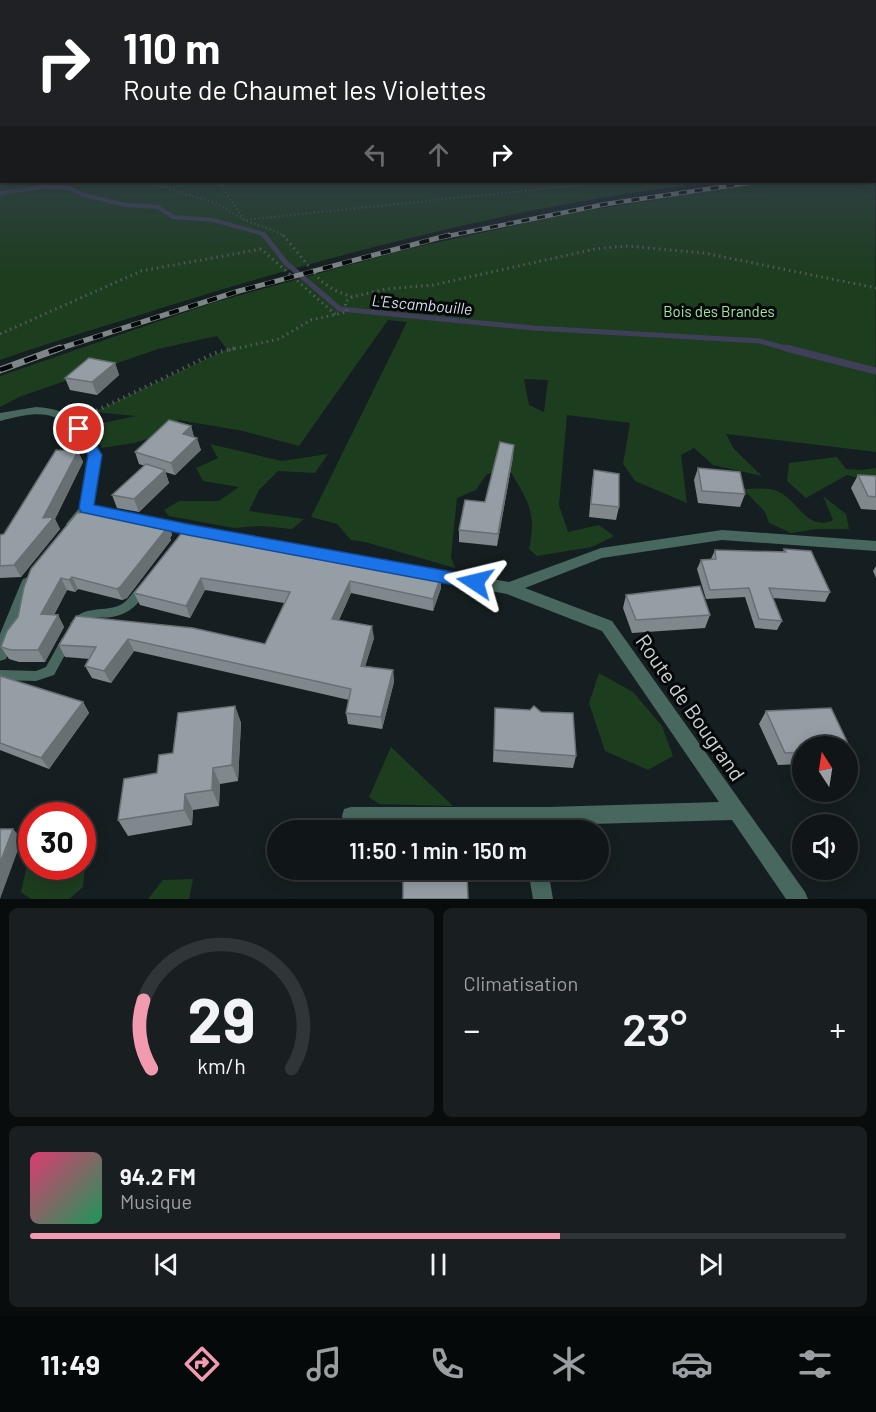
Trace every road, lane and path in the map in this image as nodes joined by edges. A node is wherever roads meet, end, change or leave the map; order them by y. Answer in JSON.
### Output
{"nodes":[{"id":1,"x":169,"y":189,"type":"edge"},
{"id":2,"x":224,"y":189,"type":"edge"},
{"id":3,"x":542,"y":189,"type":"edge"},
{"id":4,"x":244,"y":220,"type":"junction"},
{"id":5,"x":876,"y":288,"type":"edge"},
{"id":6,"x":352,"y":297,"type":"junction"},
{"id":7,"x":336,"y":315,"type":"junction"},
{"id":8,"x":0,"y":334,"type":"edge"},
{"id":9,"x":0,"y":417,"type":"edge"},
{"id":10,"x":79,"y":429,"type":"junction"},
{"id":11,"x":86,"y":508,"type":"junction"},
{"id":12,"x":120,"y":515,"type":"edge"},
{"id":13,"x":143,"y":520,"type":"edge"},
{"id":14,"x":65,"y":534,"type":"edge"},
{"id":15,"x":246,"y":540,"type":"edge"},
{"id":16,"x":876,"y":546,"type":"edge"},
{"id":17,"x":37,"y":568,"type":"edge"},
{"id":18,"x":411,"y":570,"type":"edge"},
{"id":19,"x":153,"y":576,"type":"edge"},
{"id":20,"x":509,"y":588,"type":"junction"},
{"id":21,"x":0,"y":654,"type":"edge"},
{"id":22,"x":0,"y":675,"type":"edge"},
{"id":23,"x":736,"y":811,"type":"junction"},
{"id":24,"x":351,"y":816,"type":"dead end"},
{"id":25,"x":462,"y":820,"type":"edge"},
{"id":26,"x":594,"y":820,"type":"edge"},
{"id":27,"x":540,"y":880,"type":"edge"},
{"id":28,"x":543,"y":899,"type":"edge"},
{"id":29,"x":798,"y":899,"type":"edge"}],
"edges":[{"from":1,"to":4,"type":"path"},
{"from":2,"to":4,"type":"path"},
{"from":3,"to":4,"type":"path"},
{"from":4,"to":6,"type":"path"},
{"from":5,"to":6,"type":"path"},
{"from":6,"to":7,"type":"path"},
{"from":7,"to":8,"type":"path"},
{"from":7,"to":10,"type":"path"},
{"from":9,"to":10,"type":"street"},
{"from":10,"to":11,"type":"street"},
{"from":11,"to":12,"type":"street"},
{"from":11,"to":14,"type":"street"},
{"from":13,"to":15,"type":"street"},
{"from":16,"to":20,"type":"street"},
{"from":17,"to":21,"type":"street"},
{"from":18,"to":20,"type":"street","name":"Route de Bougrand"},
{"from":19,"to":22,"type":"lane"},
{"from":20,"to":23,"type":"street","name":"Route de Bougrand"},
{"from":23,"to":26,"type":"street"},
{"from":23,"to":29,"type":"street","name":"Route de Bougrand"},
{"from":24,"to":25,"type":"street"},
{"from":27,"to":28,"type":"street"}]}
